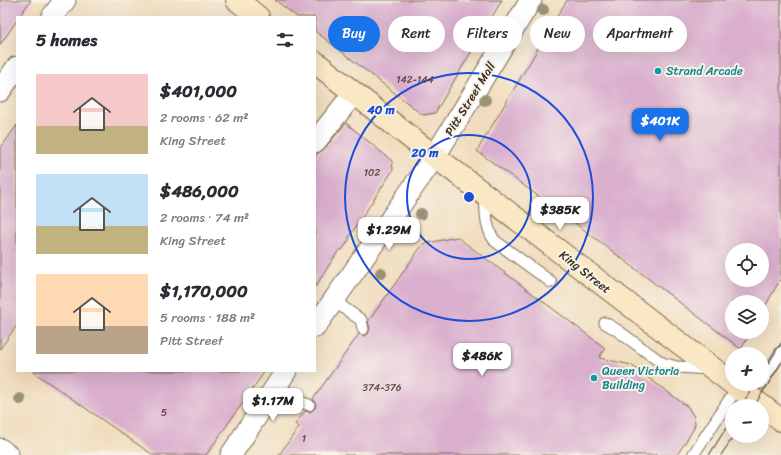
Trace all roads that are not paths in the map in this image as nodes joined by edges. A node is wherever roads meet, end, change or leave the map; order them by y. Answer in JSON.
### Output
{"nodes":[{"id":1,"x":64,"y":0,"type":"edge"},
{"id":2,"x":237,"y":0,"type":"edge"},
{"id":3,"x":531,"y":0,"type":"edge"},
{"id":4,"x":53,"y":16,"type":"edge"},
{"id":5,"x":257,"y":16,"type":"edge"},
{"id":6,"x":316,"y":63,"type":"edge"},
{"id":7,"x":16,"y":68,"type":"edge"},
{"id":8,"x":0,"y":90,"type":"edge"},
{"id":9,"x":354,"y":93,"type":"junction"},
{"id":10,"x":316,"y":141,"type":"edge"},
{"id":11,"x":435,"y":156,"type":"junction"},
{"id":12,"x":485,"y":194,"type":"junction"},
{"id":13,"x":551,"y":282,"type":"dead end"},
{"id":14,"x":334,"y":301,"type":"junction"},
{"id":15,"x":605,"y":323,"type":"dead end"},
{"id":16,"x":316,"y":326,"type":"edge"},
{"id":17,"x":363,"y":329,"type":"dead end"},
{"id":18,"x":781,"y":352,"type":"edge"},
{"id":19,"x":712,"y":369,"type":"junction"},
{"id":20,"x":282,"y":378,"type":"edge"},
{"id":21,"x":756,"y":394,"type":"edge"},
{"id":22,"x":309,"y":405,"type":"dead end"},
{"id":23,"x":781,"y":420,"type":"edge"},
{"id":24,"x":0,"y":449,"type":"edge"},
{"id":25,"x":8,"y":455,"type":"edge"},
{"id":26,"x":232,"y":455,"type":"edge"},
{"id":27,"x":693,"y":455,"type":"edge"}],
"edges":[{"from":1,"to":4,"type":"street"},
{"from":2,"to":5,"type":"main road"},
{"from":3,"to":11,"type":"street","name":"Pitt Street Mall"},
{"from":6,"to":9,"type":"main road","name":"King Street"},
{"from":7,"to":8,"type":"street"},
{"from":9,"to":10,"type":"street"},
{"from":9,"to":11,"type":"main road","name":"King Street"},
{"from":11,"to":12,"type":"main road","name":"King Street"},
{"from":11,"to":14,"type":"street","name":"Pitt Street Mall"},
{"from":12,"to":13,"type":"lane"},
{"from":12,"to":19,"type":"main road","name":"King Street"},
{"from":14,"to":16,"type":"street","name":"Pitt Street Mall"},
{"from":14,"to":17,"type":"lane"},
{"from":15,"to":19,"type":"lane"},
{"from":18,"to":21,"type":"lane"},
{"from":19,"to":21,"type":"main road","name":"King Street"},
{"from":20,"to":22,"type":"lane"},
{"from":20,"to":26,"type":"street"},
{"from":21,"to":23,"type":"main road","name":"King Street"},
{"from":21,"to":27,"type":"lane"},
{"from":24,"to":25,"type":"street"}]}
